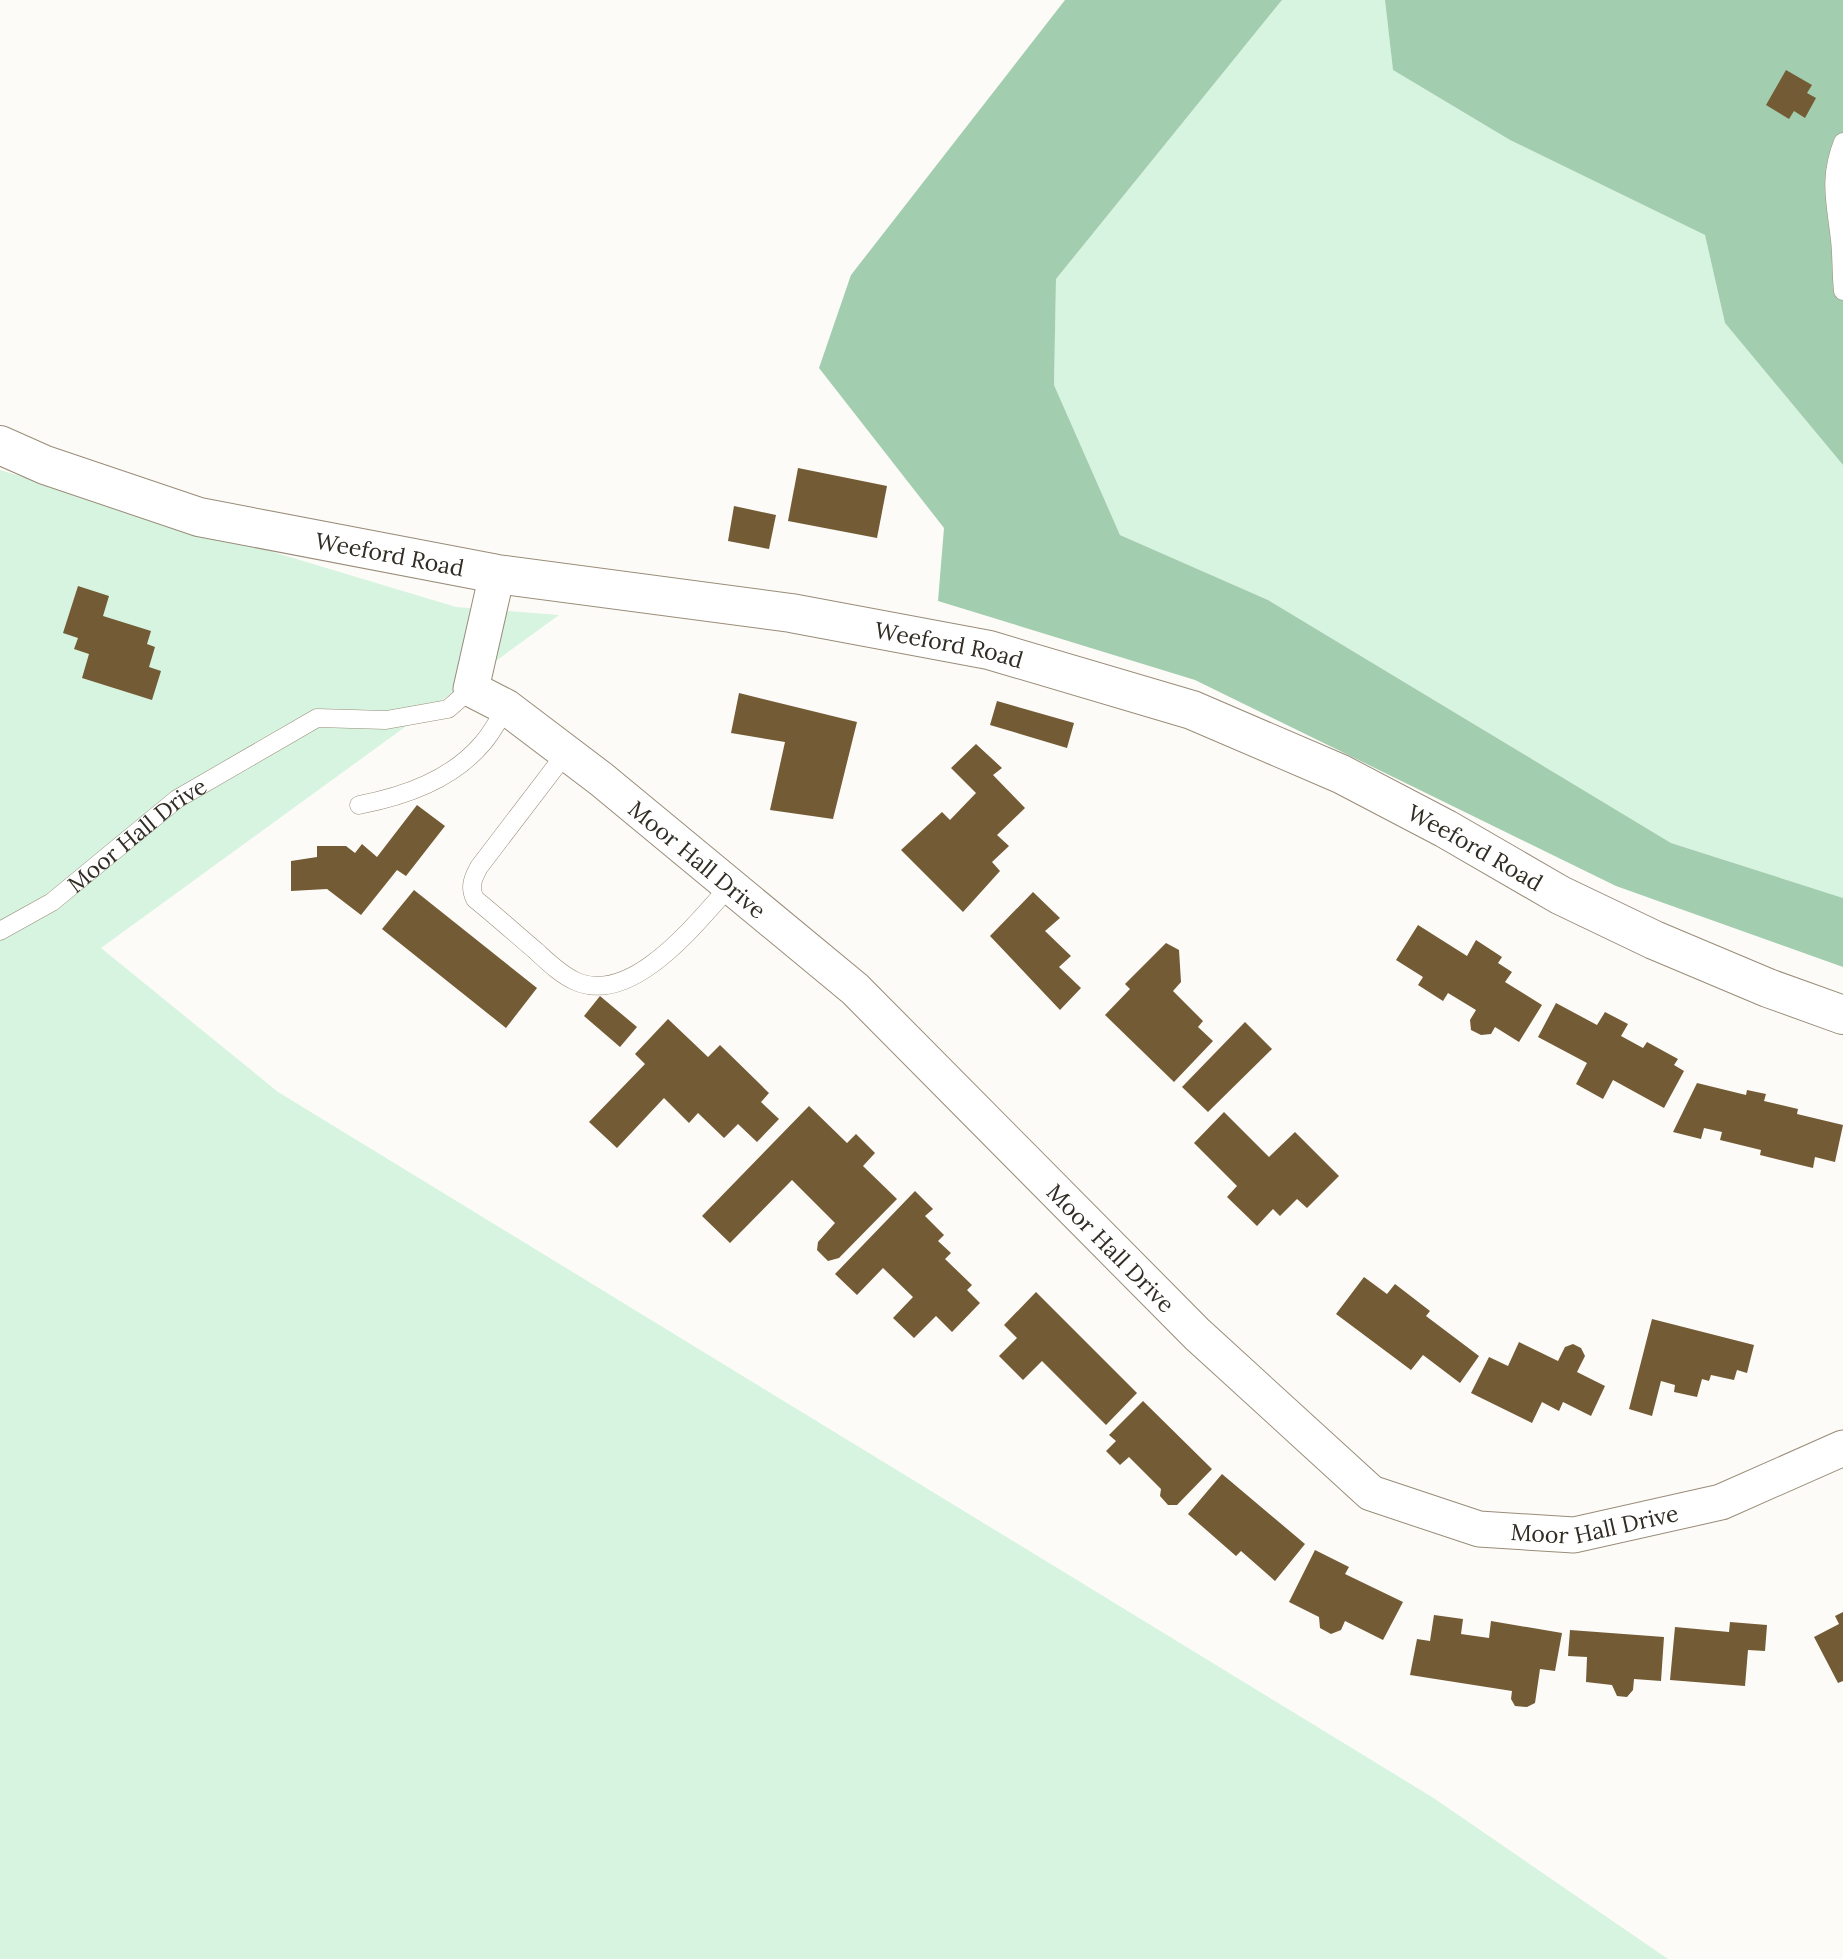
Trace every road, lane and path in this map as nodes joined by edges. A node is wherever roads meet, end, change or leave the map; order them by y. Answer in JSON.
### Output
{"nodes":[{"id":1,"x":1843,"y":142,"type":"edge"},
{"id":2,"x":1843,"y":290,"type":"edge"},
{"id":3,"x":0,"y":445,"type":"edge"},
{"id":4,"x":497,"y":574,"type":"junction"},
{"id":5,"x":471,"y":689,"type":"junction"},
{"id":6,"x":506,"y":708,"type":"junction"},
{"id":7,"x":566,"y":753,"type":"junction"},
{"id":8,"x":359,"y":805,"type":"dead end"},
{"id":9,"x":730,"y":886,"type":"junction"},
{"id":10,"x":0,"y":931,"type":"edge"},
{"id":11,"x":1843,"y":1015,"type":"edge"},
{"id":12,"x":1843,"y":1448,"type":"edge"}],
"edges":[{"from":1,"to":2,"type":"lane"},
{"from":3,"to":4,"type":"street","name":"Weeford Road"},
{"from":4,"to":5,"type":"street"},
{"from":4,"to":11,"type":"street","name":"Weeford Road"},
{"from":5,"to":6,"type":"street","name":"Moor Hall Drive"},
{"from":5,"to":10,"type":"lane","name":"Moor Hall Drive"},
{"from":6,"to":7,"type":"street","name":"Moor Hall Drive"},
{"from":6,"to":8,"type":"lane"},
{"from":7,"to":9,"type":"street","name":"Moor Hall Drive"},
{"from":7,"to":9,"type":"lane"},
{"from":9,"to":12,"type":"street","name":"Moor Hall Drive"}]}
